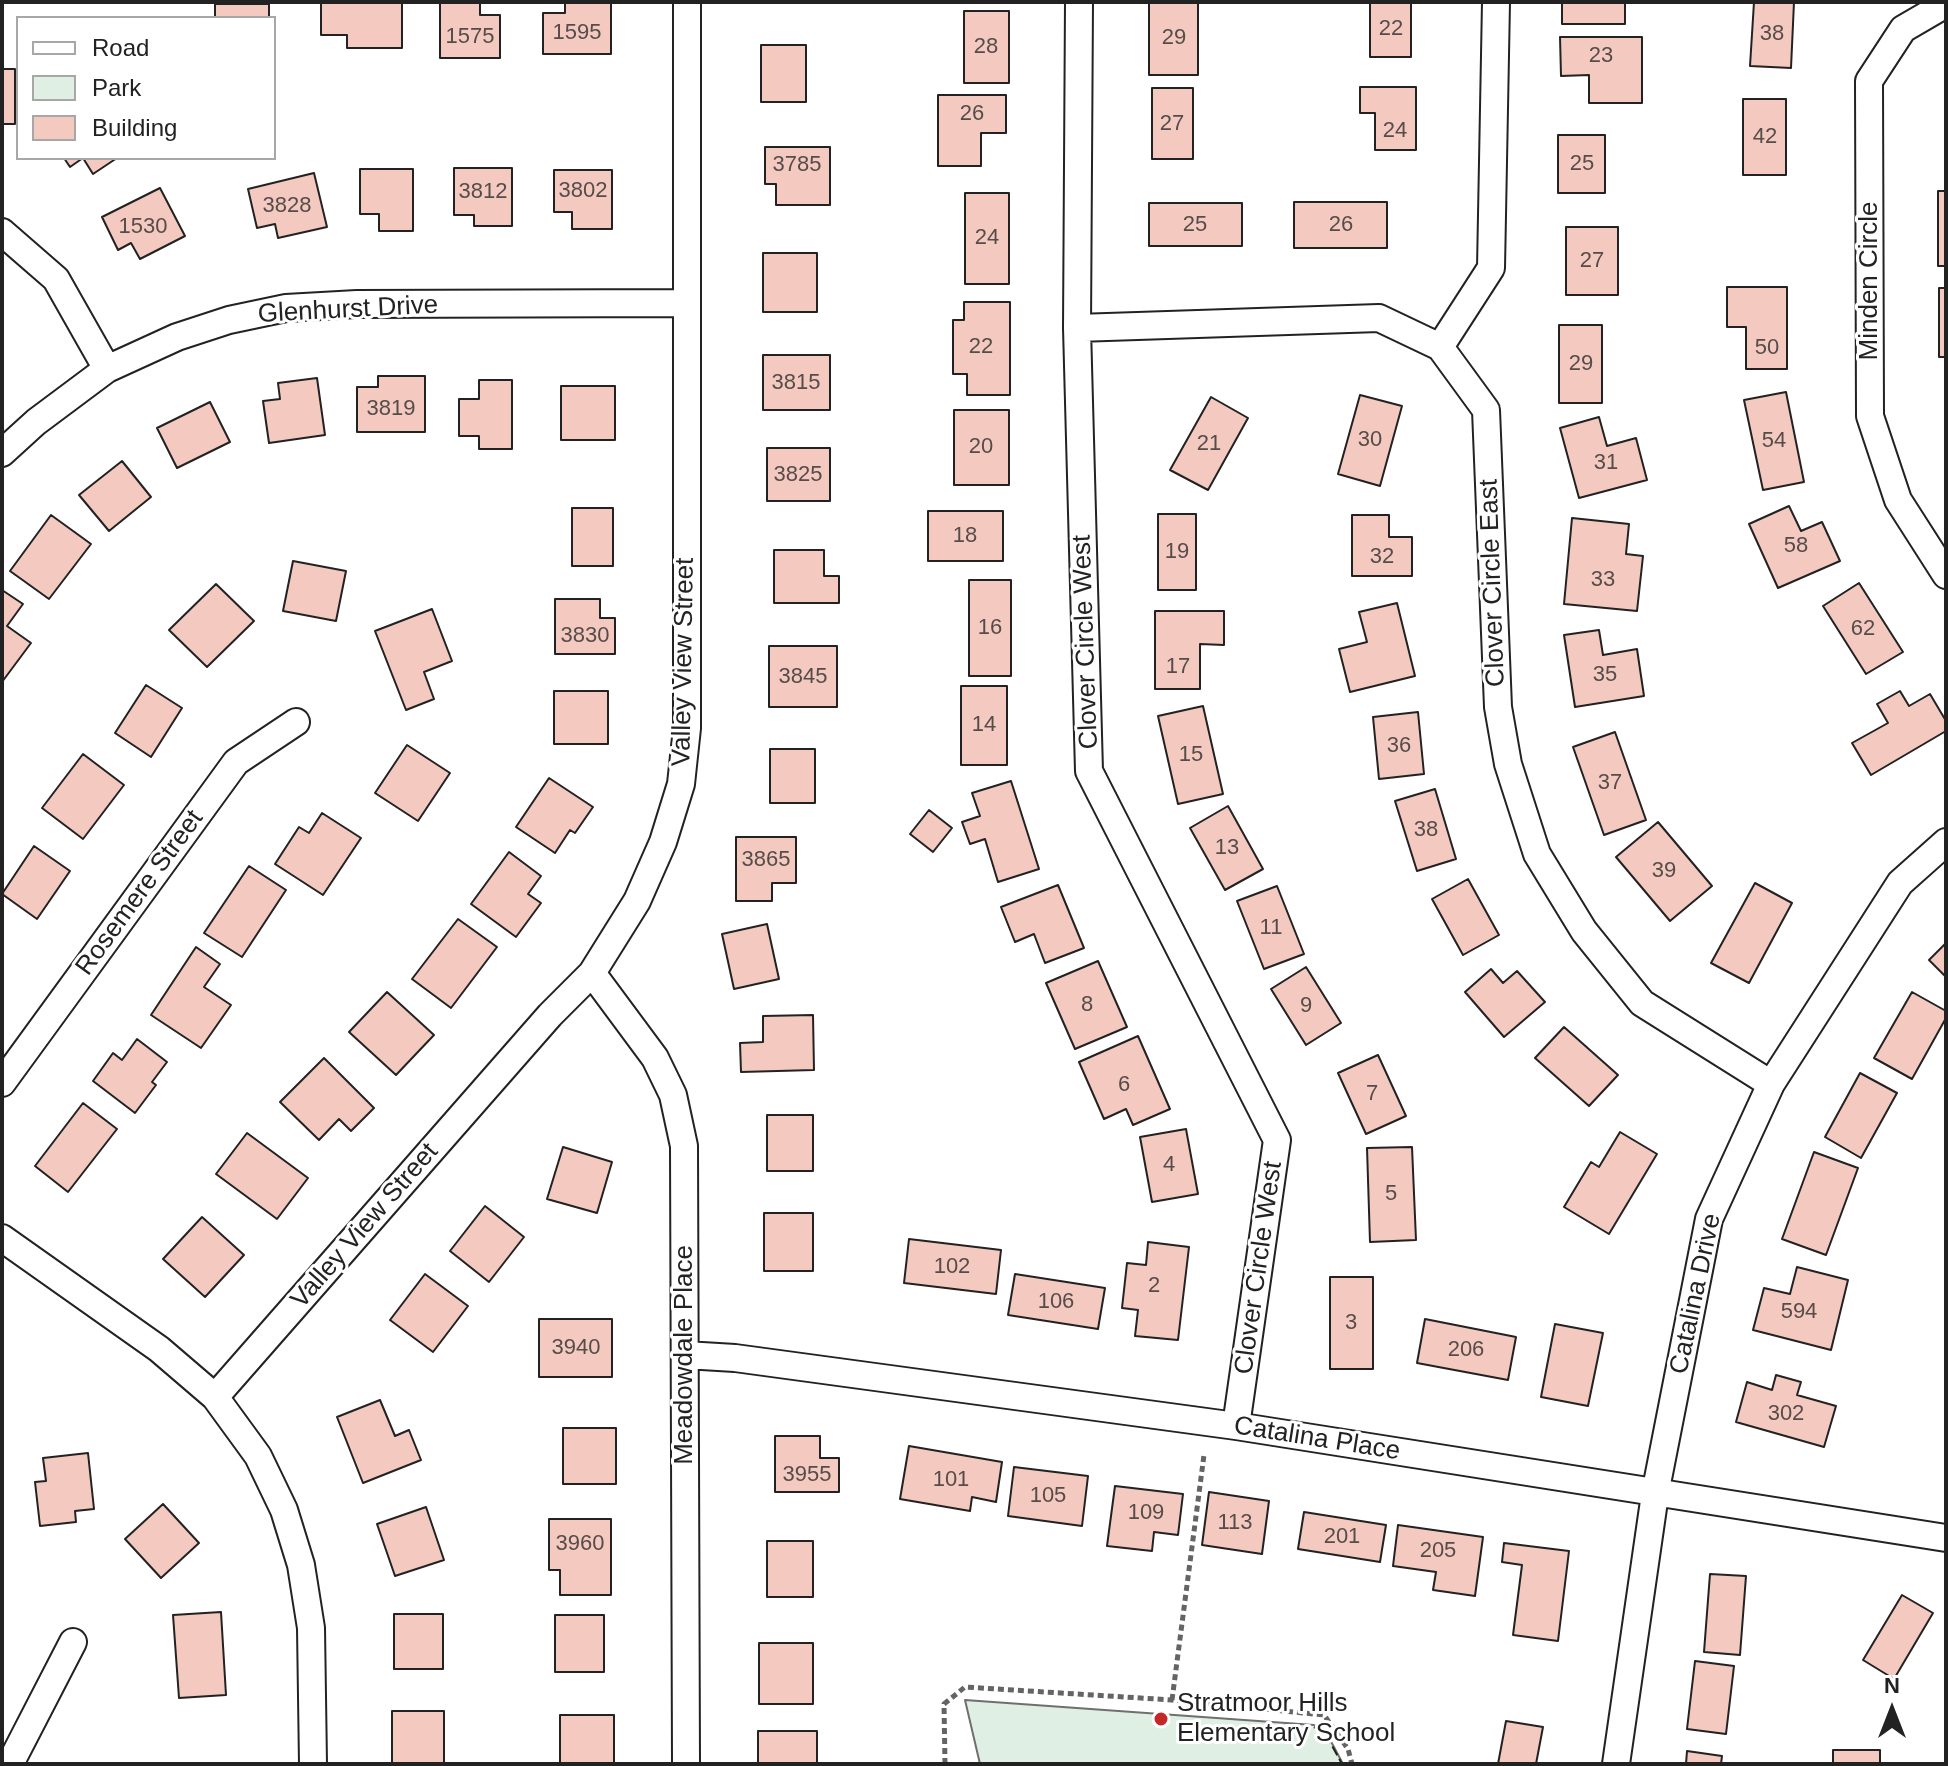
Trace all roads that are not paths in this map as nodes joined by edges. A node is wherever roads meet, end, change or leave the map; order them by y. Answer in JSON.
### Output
{"nodes":[{"id":1,"x":687,"y":2,"type":"edge"},
{"id":2,"x":1079,"y":2,"type":"edge"},
{"id":3,"x":1496,"y":2,"type":"edge"},
{"id":4,"x":1946,"y":4,"type":"edge"},
{"id":5,"x":2,"y":232,"type":"edge"},
{"id":6,"x":686,"y":303,"type":"junction"},
{"id":7,"x":1077,"y":328,"type":"junction"},
{"id":8,"x":1440,"y":347,"type":"junction"},
{"id":9,"x":107,"y":369,"type":"junction"},
{"id":10,"x":2,"y":453,"type":"edge"},
{"id":11,"x":1946,"y":575,"type":"edge"},
{"id":12,"x":296,"y":722,"type":"dead end"},
{"id":13,"x":1946,"y":842,"type":"edge"},
{"id":14,"x":592,"y":973,"type":"junction"},
{"id":15,"x":2,"y":1083,"type":"edge"},
{"id":16,"x":1771,"y":1084,"type":"junction"},
{"id":17,"x":2,"y":1238,"type":"edge"},
{"id":18,"x":685,"y":1355,"type":"junction"},
{"id":19,"x":215,"y":1397,"type":"junction"},
{"id":20,"x":1236,"y":1426,"type":"junction"},
{"id":21,"x":1655,"y":1494,"type":"junction"},
{"id":22,"x":1946,"y":1538,"type":"edge"},
{"id":23,"x":73,"y":1642,"type":"dead end"},
{"id":24,"x":10,"y":1764,"type":"edge"},
{"id":25,"x":313,"y":1764,"type":"edge"},
{"id":26,"x":686,"y":1764,"type":"edge"},
{"id":27,"x":1616,"y":1764,"type":"edge"}],
"edges":[{"from":1,"to":6,"type":"street","name":"Valley View Street"},
{"from":2,"to":7,"type":"street","name":"Clover Circle West"},
{"from":3,"to":8,"type":"street"},
{"from":4,"to":11,"type":"street","name":"Minden Circle"},
{"from":5,"to":9,"type":"street"},
{"from":6,"to":9,"type":"street","name":"Glenhurst Drive"},
{"from":6,"to":14,"type":"street","name":"Valley View Street"},
{"from":7,"to":8,"type":"street"},
{"from":7,"to":20,"type":"street","name":"Clover Circle West"},
{"from":8,"to":16,"type":"street","name":"Clover Circle East"},
{"from":9,"to":10,"type":"street","name":"Glenhurst Drive"},
{"from":12,"to":15,"type":"street","name":"Rosemere Street"},
{"from":13,"to":16,"type":"street","name":"Catalina Drive"},
{"from":14,"to":18,"type":"street","name":"Meadowdale Place"},
{"from":14,"to":19,"type":"street","name":"Valley View Street"},
{"from":16,"to":21,"type":"street","name":"Catalina Drive"},
{"from":17,"to":19,"type":"street"},
{"from":18,"to":20,"type":"street","name":"Catalina Place"},
{"from":18,"to":26,"type":"street","name":"Meadowdale Place"},
{"from":19,"to":25,"type":"street"},
{"from":20,"to":21,"type":"street","name":"Catalina Place"},
{"from":21,"to":22,"type":"street","name":"Catalina Place"},
{"from":21,"to":27,"type":"street","name":"Catalina Drive"},
{"from":23,"to":24,"type":"street"}]}
